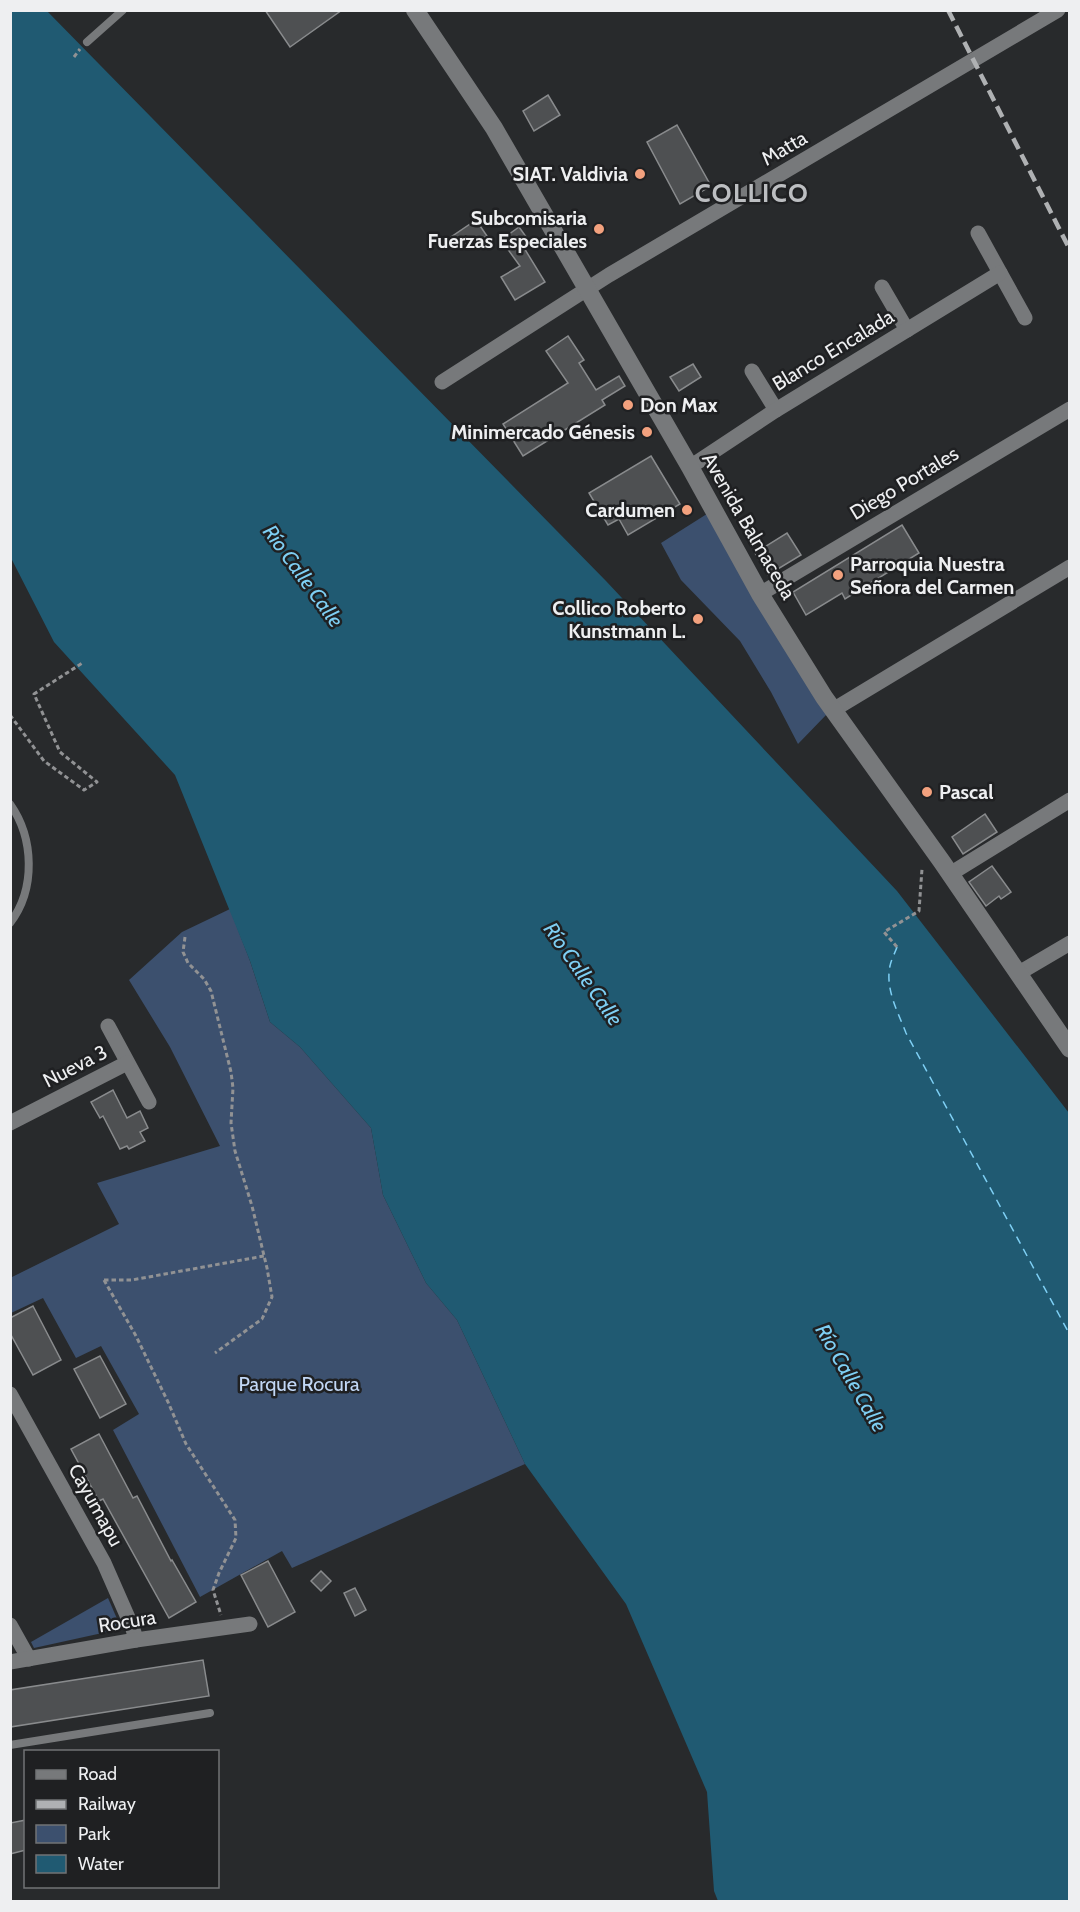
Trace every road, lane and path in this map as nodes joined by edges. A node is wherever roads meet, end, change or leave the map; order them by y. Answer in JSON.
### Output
{"nodes":[{"id":1,"x":123,"y":10,"type":"edge"},
{"id":2,"x":415,"y":10,"type":"edge"},
{"id":3,"x":1058,"y":10,"type":"edge"},
{"id":4,"x":87,"y":42,"type":"dead end"},
{"id":5,"x":978,"y":233,"type":"dead end"},
{"id":6,"x":1000,"y":273,"type":"junction"},
{"id":7,"x":882,"y":288,"type":"dead end"},
{"id":8,"x":586,"y":289,"type":"junction"},
{"id":9,"x":1025,"y":318,"type":"dead end"},
{"id":10,"x":907,"y":330,"type":"junction"},
{"id":11,"x":752,"y":371,"type":"dead end"},
{"id":12,"x":442,"y":382,"type":"dead end"},
{"id":13,"x":1070,"y":409,"type":"edge"},
{"id":14,"x":776,"y":410,"type":"junction"},
{"id":15,"x":690,"y":467,"type":"junction"},
{"id":16,"x":1070,"y":567,"type":"edge"},
{"id":17,"x":760,"y":594,"type":"junction"},
{"id":18,"x":84,"y":662,"type":"dead end"},
{"id":19,"x":833,"y":710,"type":"junction"},
{"id":20,"x":10,"y":715,"type":"edge"},
{"id":21,"x":1070,"y":800,"type":"edge"},
{"id":22,"x":10,"y":804,"type":"edge"},
{"id":23,"x":922,"y":869,"type":"dead end"},
{"id":24,"x":950,"y":874,"type":"junction"},
{"id":25,"x":10,"y":923,"type":"edge"},
{"id":26,"x":186,"y":937,"type":"dead end"},
{"id":27,"x":1070,"y":943,"type":"edge"},
{"id":28,"x":897,"y":947,"type":"dead end"},
{"id":29,"x":1018,"y":973,"type":"junction"},
{"id":30,"x":108,"y":1026,"type":"dead end"},
{"id":31,"x":1067,"y":1040,"type":"edge"},
{"id":32,"x":127,"y":1063,"type":"junction"},
{"id":33,"x":149,"y":1102,"type":"dead end"},
{"id":34,"x":10,"y":1124,"type":"edge"},
{"id":35,"x":264,"y":1256,"type":"junction"},
{"id":36,"x":215,"y":1353,"type":"dead end"},
{"id":37,"x":10,"y":1394,"type":"edge"},
{"id":38,"x":16,"y":1418,"type":"edge"},
{"id":39,"x":250,"y":1624,"type":"dead end"},
{"id":40,"x":10,"y":1625,"type":"edge"},
{"id":41,"x":225,"y":1627,"type":"junction"},
{"id":42,"x":136,"y":1641,"type":"junction"},
{"id":43,"x":29,"y":1659,"type":"junction"},
{"id":44,"x":10,"y":1662,"type":"edge"},
{"id":45,"x":210,"y":1713,"type":"dead end"},
{"id":46,"x":10,"y":1745,"type":"edge"}],
"edges":[{"from":1,"to":4,"type":"lane"},
{"from":2,"to":8,"type":"main road","name":"Avenida Balmaceda"},
{"from":3,"to":8,"type":"street","name":"Matta"},
{"from":5,"to":6,"type":"street"},
{"from":6,"to":9,"type":"street"},
{"from":6,"to":10,"type":"street","name":"Blanco Encalada"},
{"from":7,"to":10,"type":"street"},
{"from":8,"to":12,"type":"street","name":"Matta"},
{"from":8,"to":15,"type":"main road","name":"Avenida Balmaceda"},
{"from":10,"to":14,"type":"street","name":"Blanco Encalada"},
{"from":11,"to":14,"type":"street"},
{"from":13,"to":17,"type":"street","name":"Diego Portales"},
{"from":14,"to":15,"type":"street","name":"Blanco Encalada"},
{"from":15,"to":17,"type":"main road","name":"Avenida Balmaceda"},
{"from":16,"to":19,"type":"street"},
{"from":17,"to":19,"type":"main road","name":"Avenida Balmaceda"},
{"from":18,"to":20,"type":"path"},
{"from":19,"to":24,"type":"main road","name":"Avenida Balmaceda"},
{"from":21,"to":24,"type":"street"},
{"from":22,"to":25,"type":"lane"},
{"from":23,"to":28,"type":"path"},
{"from":24,"to":29,"type":"main road","name":"Avenida Balmaceda"},
{"from":26,"to":35,"type":"path"},
{"from":27,"to":29,"type":"street"},
{"from":29,"to":31,"type":"main road","name":"Avenida Balmaceda"},
{"from":30,"to":32,"type":"street","name":"Nueva 3"},
{"from":32,"to":33,"type":"street","name":"Nueva 3"},
{"from":32,"to":34,"type":"street","name":"Nueva 3"},
{"from":35,"to":36,"type":"path"},
{"from":35,"to":41,"type":"path"},
{"from":37,"to":38,"type":"street","name":"Cayumapu"},
{"from":38,"to":42,"type":"street","name":"Cayumapu"},
{"from":39,"to":41,"type":"street","name":"Rocura"},
{"from":40,"to":43,"type":"street"},
{"from":41,"to":42,"type":"street","name":"Rocura"},
{"from":42,"to":43,"type":"street","name":"Rocura"},
{"from":43,"to":44,"type":"street","name":"Rocura"},
{"from":45,"to":46,"type":"lane"}]}
